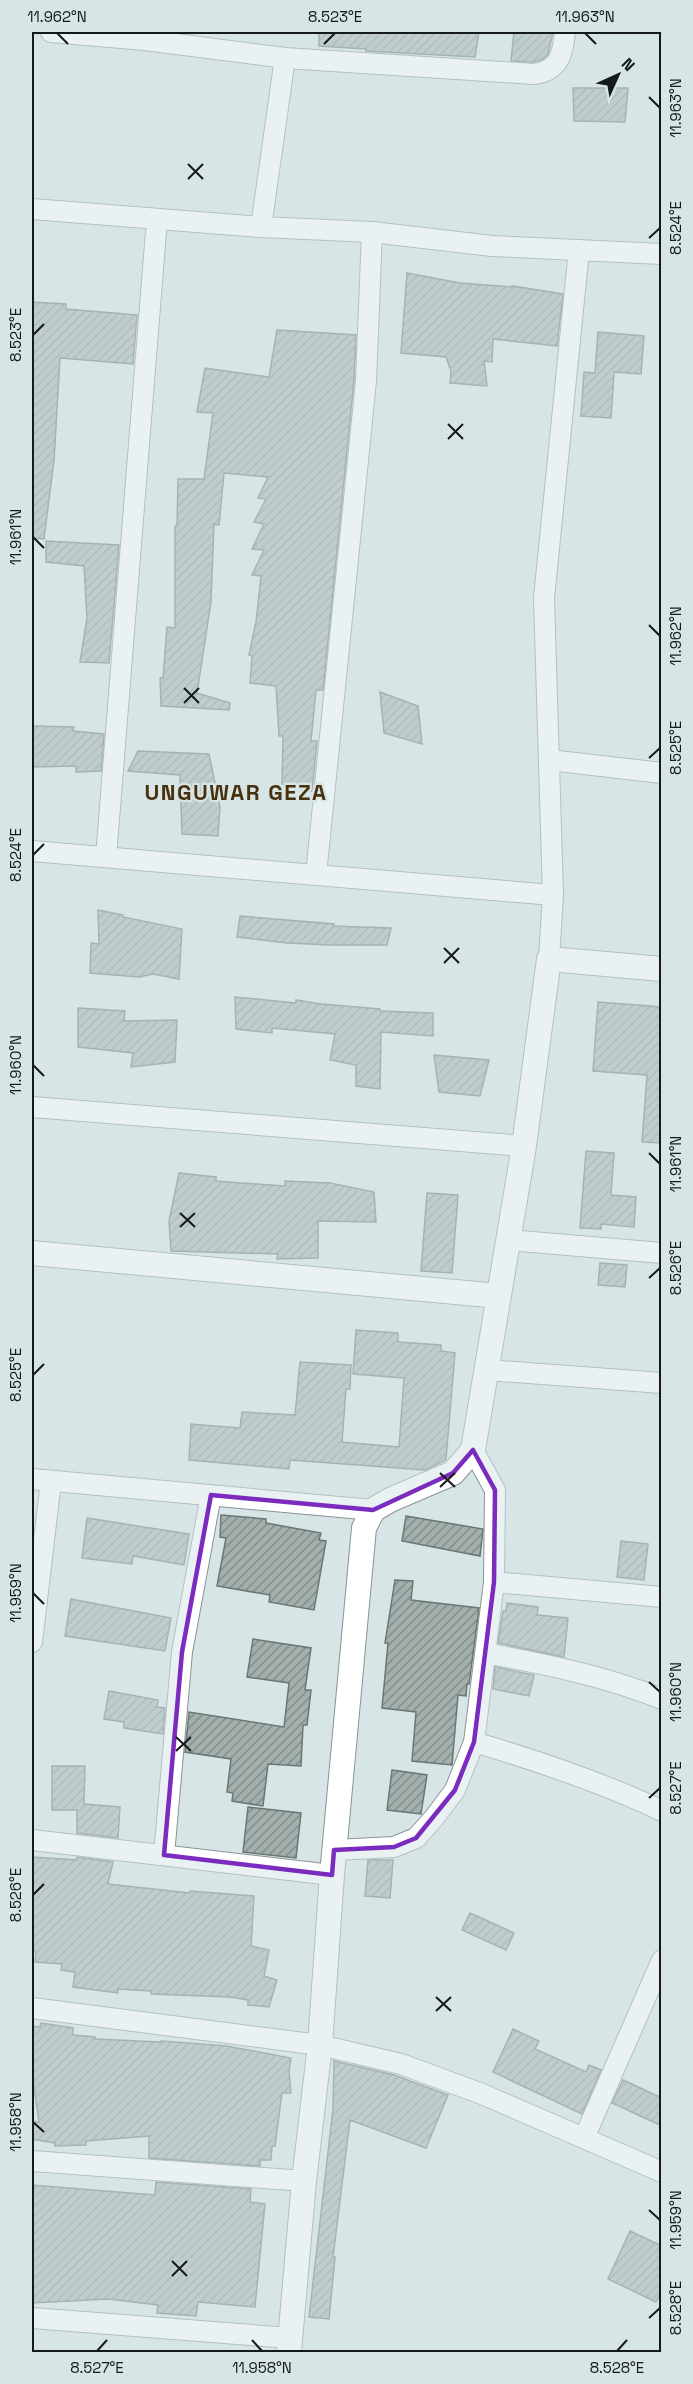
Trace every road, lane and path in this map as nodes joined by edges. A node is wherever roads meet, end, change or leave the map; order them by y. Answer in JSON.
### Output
{"nodes":[{"id":1,"x":51,"y":32,"type":"edge"},
{"id":2,"x":565,"y":32,"type":"edge"},
{"id":3,"x":146,"y":36,"type":"edge"},
{"id":4,"x":285,"y":58,"type":"junction"},
{"id":5,"x":32,"y":209,"type":"edge"},
{"id":6,"x":157,"y":219,"type":"junction"},
{"id":7,"x":261,"y":227,"type":"junction"},
{"id":8,"x":372,"y":232,"type":"junction"},
{"id":9,"x":579,"y":250,"type":"junction"},
{"id":10,"x":662,"y":254,"type":"edge"},
{"id":11,"x":549,"y":760,"type":"junction"},
{"id":12,"x":662,"y":773,"type":"edge"},
{"id":13,"x":32,"y":850,"type":"edge"},
{"id":14,"x":106,"y":857,"type":"junction"},
{"id":15,"x":316,"y":875,"type":"junction"},
{"id":16,"x":553,"y":895,"type":"junction"},
{"id":17,"x":549,"y":959,"type":"junction"},
{"id":18,"x":662,"y":969,"type":"edge"},
{"id":19,"x":32,"y":1107,"type":"edge"},
{"id":20,"x":524,"y":1146,"type":"junction"},
{"id":21,"x":508,"y":1240,"type":"junction"},
{"id":22,"x":32,"y":1253,"type":"edge"},
{"id":23,"x":662,"y":1253,"type":"edge"},
{"id":24,"x":499,"y":1296,"type":"junction"},
{"id":25,"x":487,"y":1370,"type":"junction"},
{"id":26,"x":662,"y":1383,"type":"edge"},
{"id":27,"x":473,"y":1450,"type":"junction"},
{"id":28,"x":41,"y":1480,"type":"edge"},
{"id":29,"x":211,"y":1495,"type":"junction"},
{"id":30,"x":373,"y":1510,"type":"junction"},
{"id":31,"x":494,"y":1582,"type":"junction"},
{"id":32,"x":662,"y":1597,"type":"edge"},
{"id":33,"x":32,"y":1642,"type":"edge"},
{"id":34,"x":485,"y":1653,"type":"junction"},
{"id":35,"x":662,"y":1699,"type":"edge"},
{"id":36,"x":474,"y":1742,"type":"junction"},
{"id":37,"x":662,"y":1811,"type":"edge"},
{"id":38,"x":32,"y":1840,"type":"edge"},
{"id":39,"x":334,"y":1850,"type":"junction"},
{"id":40,"x":164,"y":1854,"type":"junction"},
{"id":41,"x":332,"y":1875,"type":"junction"},
{"id":42,"x":662,"y":1960,"type":"edge"},
{"id":43,"x":32,"y":2008,"type":"edge"},
{"id":44,"x":320,"y":2045,"type":"junction"},
{"id":45,"x":584,"y":2138,"type":"junction"},
{"id":46,"x":32,"y":2161,"type":"edge"},
{"id":47,"x":662,"y":2172,"type":"edge"},
{"id":48,"x":304,"y":2181,"type":"junction"},
{"id":49,"x":32,"y":2318,"type":"edge"},
{"id":50,"x":289,"y":2345,"type":"edge"}],
"edges":[{"from":1,"to":3,"type":"street"},
{"from":2,"to":4,"type":"street"},
{"from":3,"to":4,"type":"street"},
{"from":4,"to":7,"type":"street"},
{"from":5,"to":6,"type":"street"},
{"from":6,"to":7,"type":"street"},
{"from":6,"to":14,"type":"street"},
{"from":7,"to":8,"type":"street"},
{"from":8,"to":9,"type":"street"},
{"from":8,"to":15,"type":"street"},
{"from":9,"to":10,"type":"street"},
{"from":9,"to":11,"type":"street"},
{"from":11,"to":12,"type":"street"},
{"from":11,"to":16,"type":"street"},
{"from":13,"to":14,"type":"street"},
{"from":14,"to":15,"type":"street"},
{"from":15,"to":16,"type":"street"},
{"from":16,"to":17,"type":"street"},
{"from":17,"to":18,"type":"street"},
{"from":17,"to":20,"type":"street"},
{"from":19,"to":20,"type":"street"},
{"from":20,"to":21,"type":"street"},
{"from":21,"to":23,"type":"street"},
{"from":21,"to":24,"type":"street"},
{"from":22,"to":24,"type":"street"},
{"from":24,"to":25,"type":"street"},
{"from":25,"to":26,"type":"street"},
{"from":25,"to":27,"type":"street"},
{"from":27,"to":30,"type":"street"},
{"from":27,"to":31,"type":"street"},
{"from":28,"to":29,"type":"street"},
{"from":28,"to":33,"type":"street"},
{"from":29,"to":30,"type":"street"},
{"from":29,"to":40,"type":"street"},
{"from":30,"to":39,"type":"street"},
{"from":31,"to":32,"type":"street"},
{"from":31,"to":34,"type":"street"},
{"from":34,"to":35,"type":"street"},
{"from":34,"to":36,"type":"street"},
{"from":36,"to":37,"type":"street"},
{"from":36,"to":39,"type":"street"},
{"from":38,"to":40,"type":"street"},
{"from":39,"to":41,"type":"street"},
{"from":40,"to":41,"type":"street"},
{"from":41,"to":44,"type":"street"},
{"from":42,"to":45,"type":"street"},
{"from":43,"to":44,"type":"street"},
{"from":44,"to":45,"type":"street"},
{"from":44,"to":48,"type":"street"},
{"from":45,"to":47,"type":"street"},
{"from":46,"to":48,"type":"street"},
{"from":48,"to":50,"type":"street"},
{"from":49,"to":50,"type":"street"}]}
